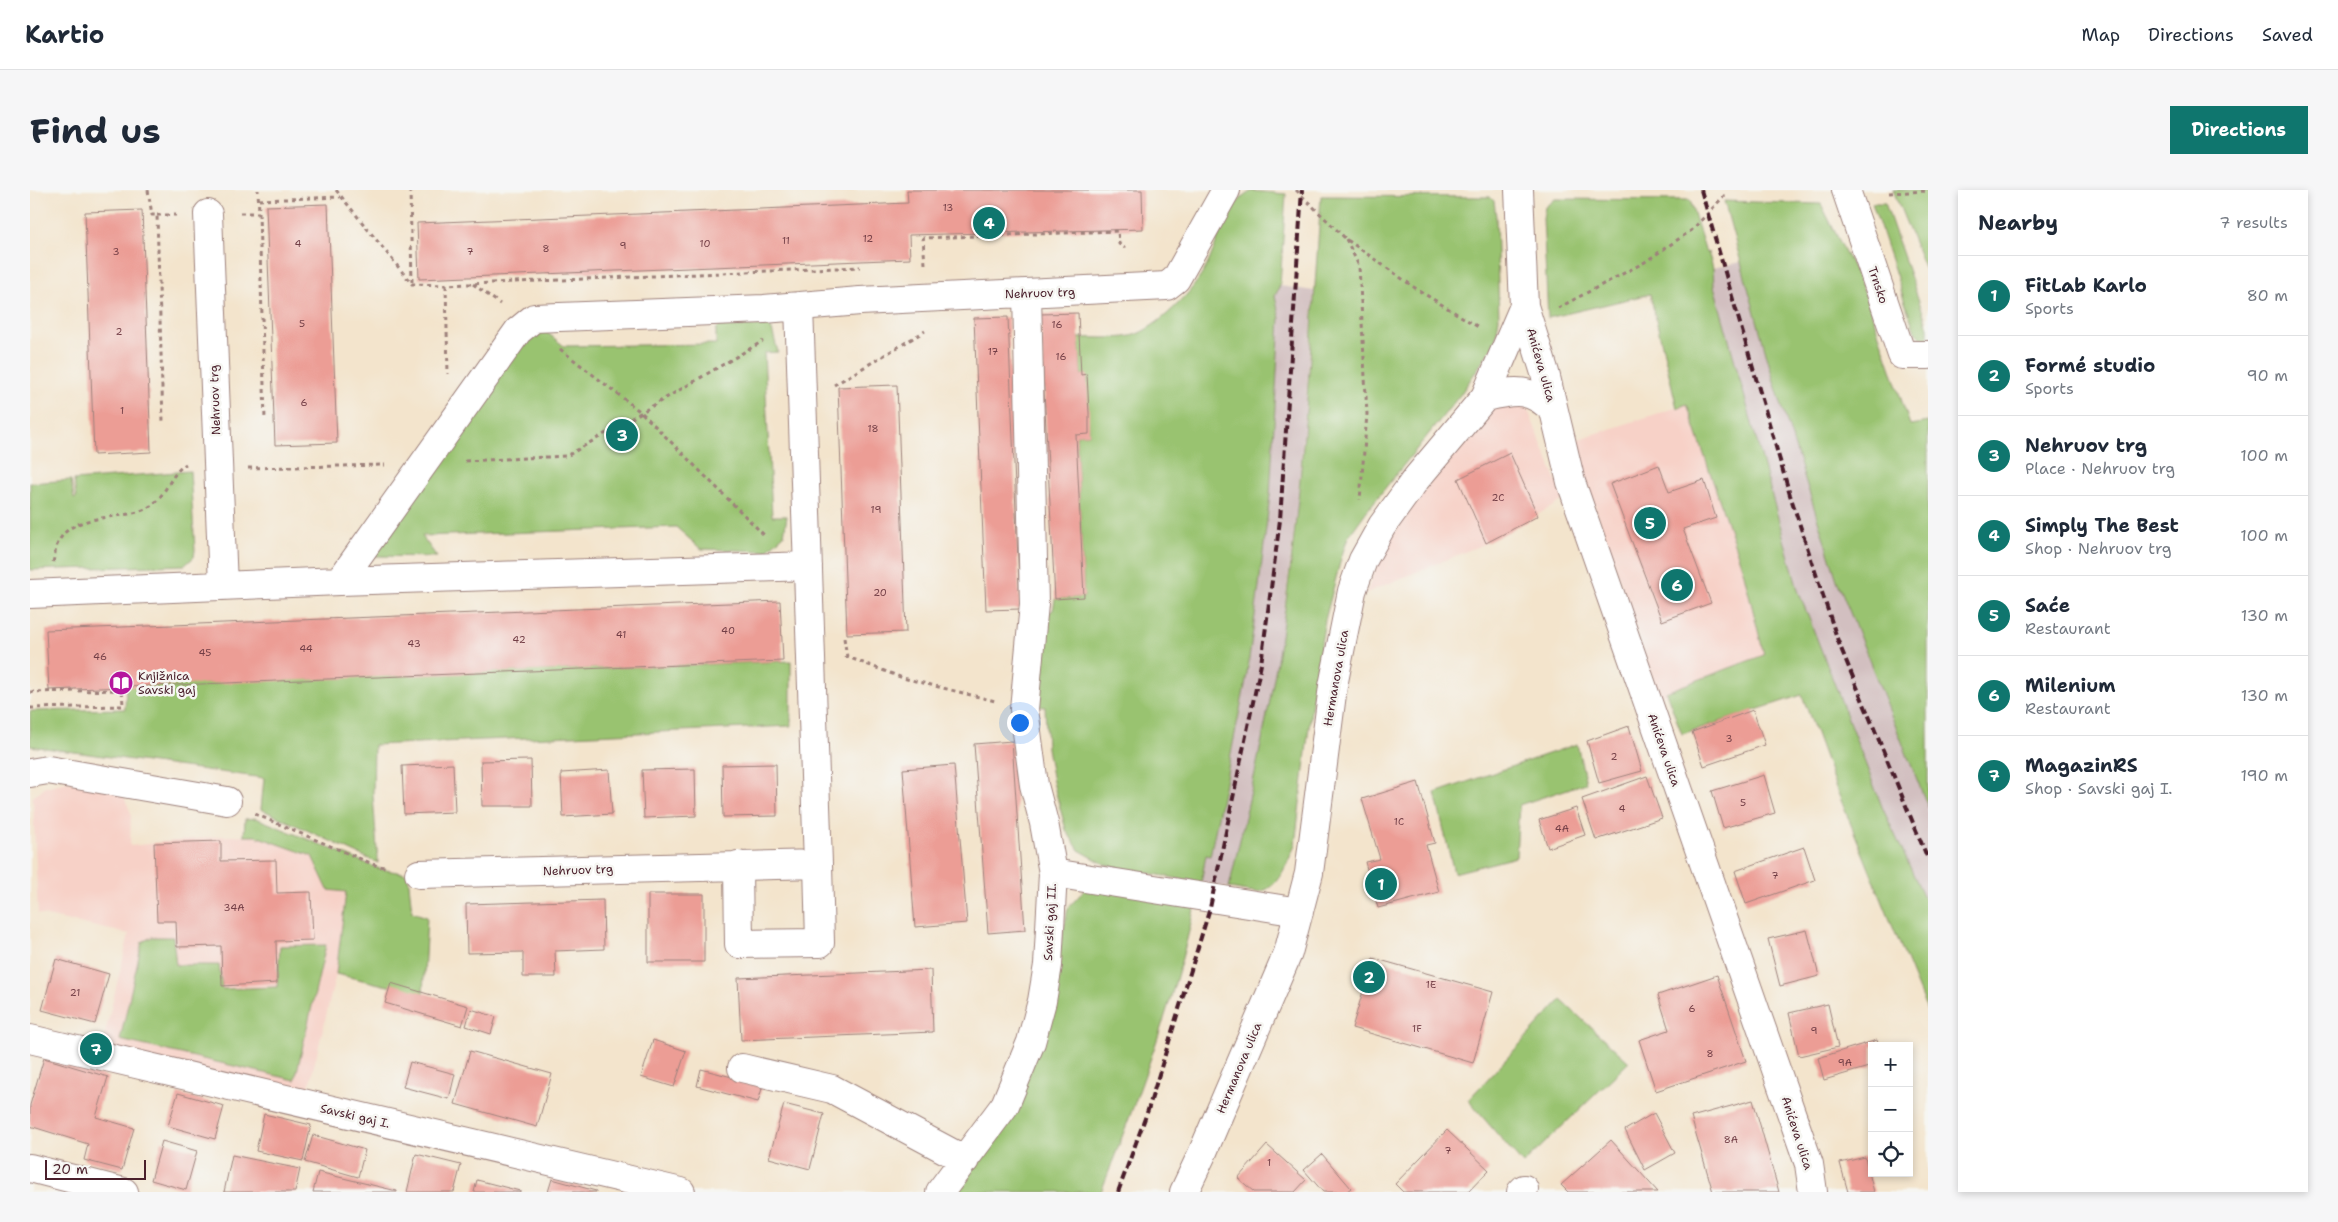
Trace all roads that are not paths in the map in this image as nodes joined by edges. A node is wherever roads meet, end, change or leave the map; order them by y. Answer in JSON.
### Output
{"nodes":[{"id":1,"x":1226,"y":190,"type":"edge"},
{"id":2,"x":1519,"y":190,"type":"edge"},
{"id":3,"x":1846,"y":190,"type":"edge"},
{"id":4,"x":208,"y":214,"type":"dead end"},
{"id":5,"x":1028,"y":293,"type":"junction"},
{"id":6,"x":799,"y":306,"type":"junction"},
{"id":7,"x":1524,"y":306,"type":"junction"},
{"id":8,"x":1928,"y":354,"type":"edge"},
{"id":9,"x":1485,"y":398,"type":"junction"},
{"id":10,"x":1554,"y":411,"type":"junction"},
{"id":11,"x":808,"y":566,"type":"junction"},
{"id":12,"x":340,"y":580,"type":"junction"},
{"id":13,"x":223,"y":586,"type":"junction"},
{"id":14,"x":30,"y":594,"type":"edge"},
{"id":15,"x":30,"y":773,"type":"edge"},
{"id":16,"x":227,"y":801,"type":"road end"},
{"id":17,"x":818,"y":864,"type":"junction"},
{"id":18,"x":738,"y":865,"type":"junction"},
{"id":19,"x":1053,"y":873,"type":"junction"},
{"id":20,"x":419,"y":874,"type":"road end"},
{"id":21,"x":1299,"y":912,"type":"junction"},
{"id":22,"x":30,"y":1039,"type":"edge"},
{"id":23,"x":742,"y":1068,"type":"dead end"},
{"id":24,"x":965,"y":1160,"type":"junction"},
{"id":25,"x":30,"y":1168,"type":"edge"},
{"id":26,"x":124,"y":1192,"type":"edge"},
{"id":27,"x":681,"y":1192,"type":"edge"},
{"id":28,"x":940,"y":1192,"type":"edge"},
{"id":29,"x":1184,"y":1192,"type":"edge"},
{"id":30,"x":1812,"y":1192,"type":"edge"}],
"edges":[{"from":1,"to":5,"type":"street","name":"Nehruov trg"},
{"from":2,"to":7,"type":"street","name":"Hermanova ulica"},
{"from":3,"to":8,"type":"street","name":"Trnsko"},
{"from":4,"to":13,"type":"street","name":"Nehruov trg"},
{"from":5,"to":6,"type":"street","name":"Nehruov trg"},
{"from":5,"to":19,"type":"street"},
{"from":6,"to":11,"type":"street"},
{"from":6,"to":12,"type":"street","name":"Nehruov trg"},
{"from":7,"to":9,"type":"street","name":"Hermanova ulica"},
{"from":7,"to":10,"type":"street","name":"Anićeva ulica"},
{"from":9,"to":10,"type":"street"},
{"from":9,"to":21,"type":"street","name":"Hermanova ulica"},
{"from":10,"to":30,"type":"street","name":"Anićeva ulica"},
{"from":11,"to":12,"type":"street"},
{"from":11,"to":17,"type":"street"},
{"from":12,"to":13,"type":"street"},
{"from":13,"to":14,"type":"street"},
{"from":15,"to":16,"type":"street"},
{"from":17,"to":18,"type":"street","name":"Nehruov trg"},
{"from":17,"to":18,"type":"street"},
{"from":18,"to":20,"type":"street","name":"Nehruov trg"},
{"from":19,"to":21,"type":"street","name":"Savski gaj II."},
{"from":19,"to":24,"type":"street","name":"Savski gaj II."},
{"from":21,"to":29,"type":"street","name":"Hermanova ulica"},
{"from":22,"to":27,"type":"street","name":"Savski gaj I."},
{"from":23,"to":24,"type":"street"},
{"from":24,"to":28,"type":"street","name":"Savski gaj II."},
{"from":25,"to":26,"type":"street"}]}
